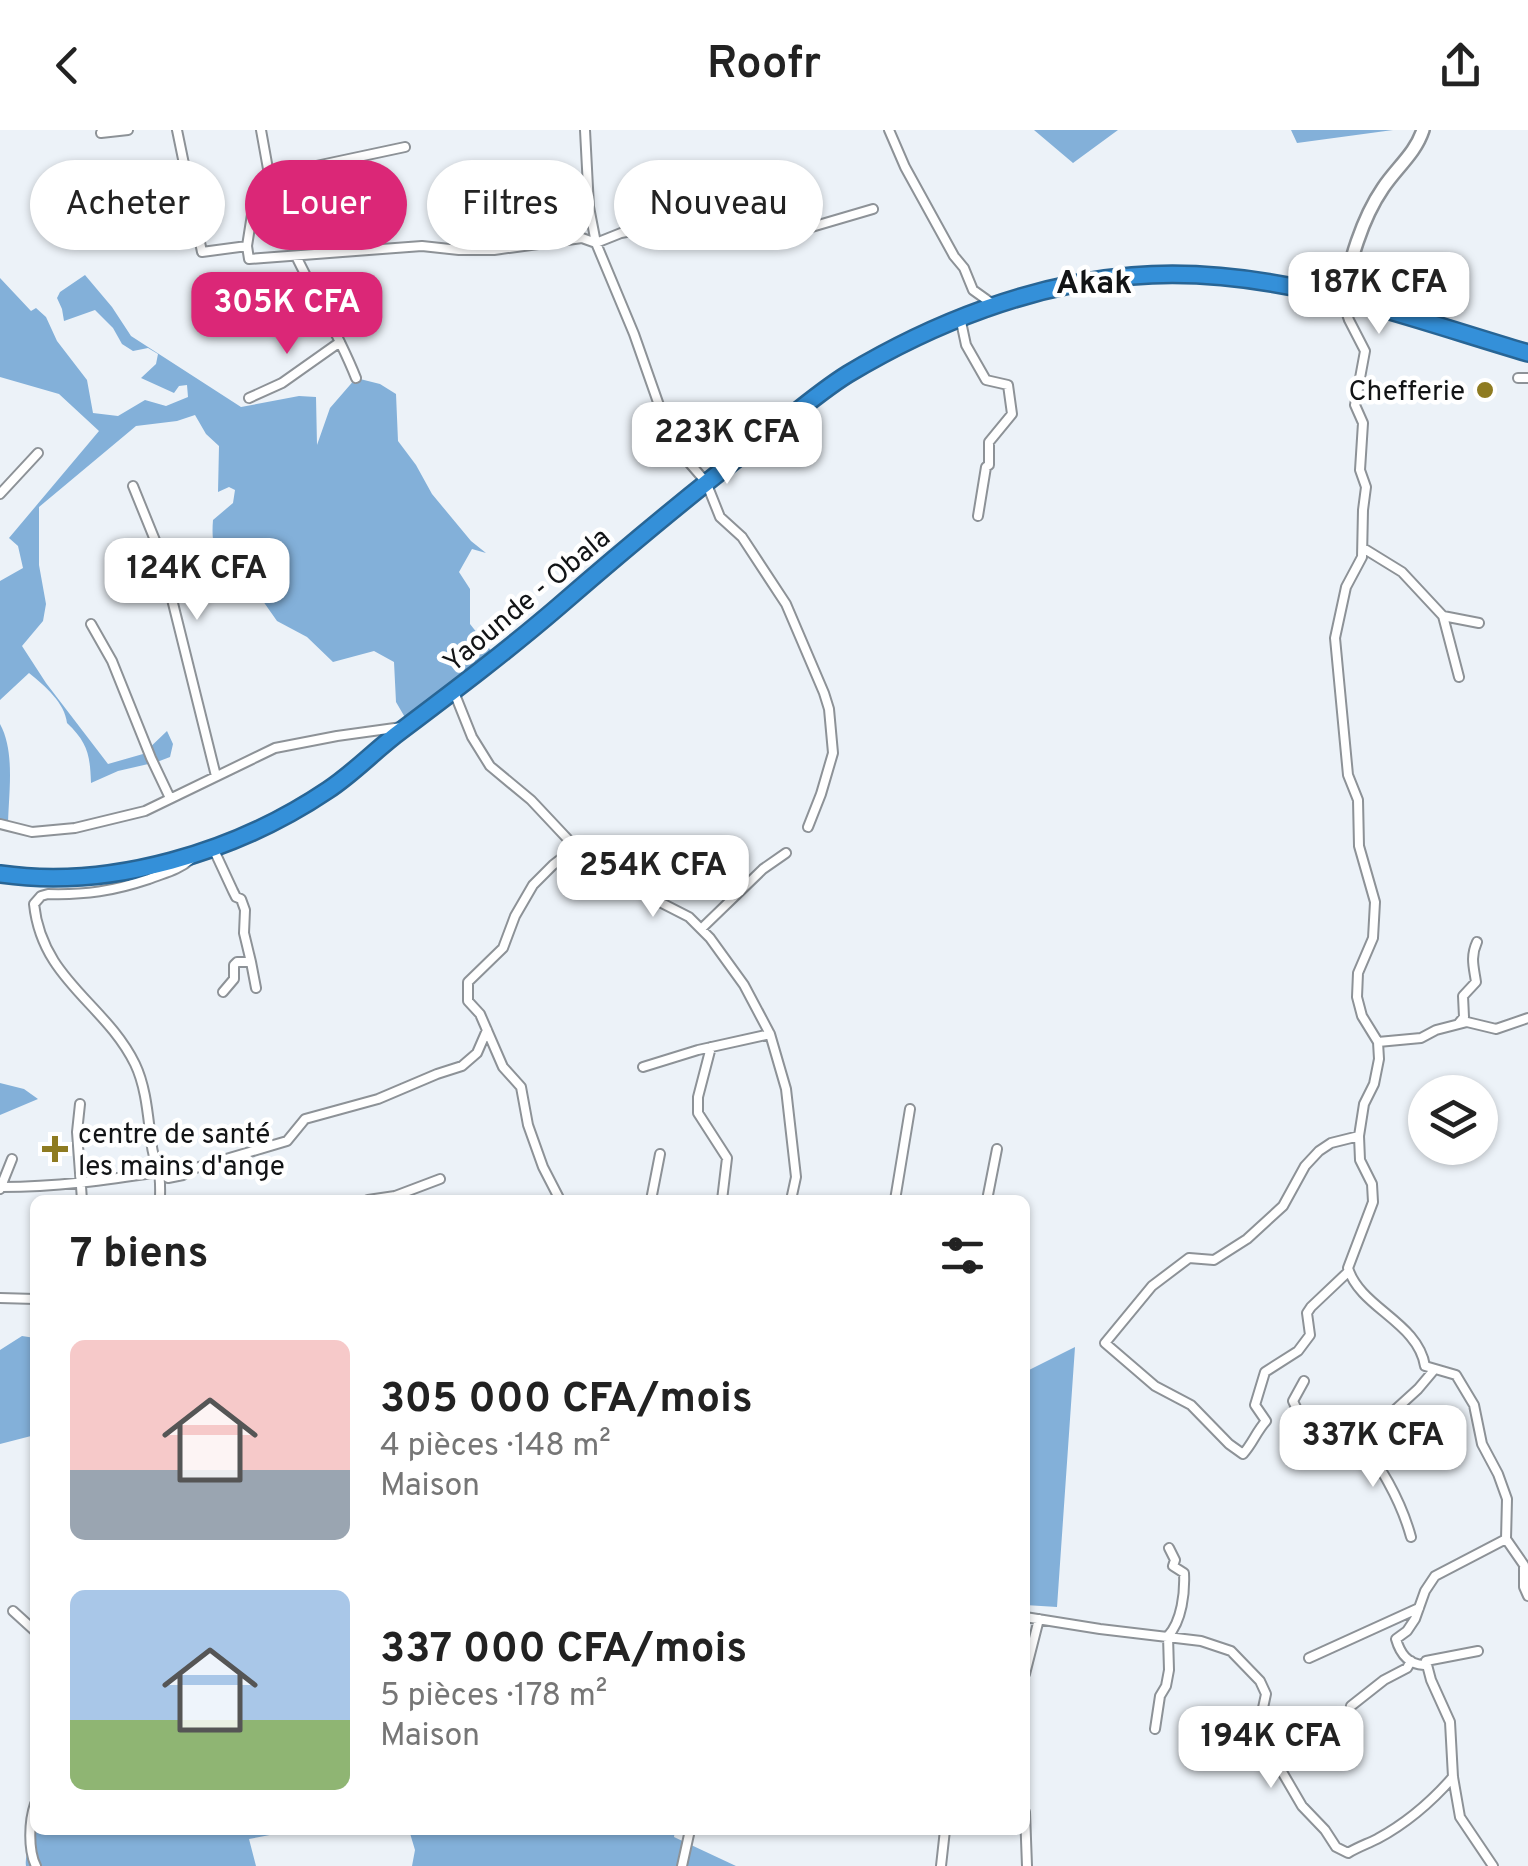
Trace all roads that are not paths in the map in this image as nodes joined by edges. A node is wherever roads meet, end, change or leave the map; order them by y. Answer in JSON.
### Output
{"nodes":[{"id":1,"x":128,"y":130,"type":"edge"},
{"id":2,"x":177,"y":130,"type":"edge"},
{"id":3,"x":261,"y":130,"type":"edge"},
{"id":4,"x":586,"y":130,"type":"edge"},
{"id":5,"x":889,"y":130,"type":"edge"},
{"id":6,"x":1423,"y":130,"type":"edge"},
{"id":7,"x":101,"y":133,"type":"dead end"},
{"id":8,"x":405,"y":147,"type":"dead end"},
{"id":9,"x":183,"y":160,"type":"edge"},
{"id":10,"x":266,"y":160,"type":"edge"},
{"id":11,"x":344,"y":160,"type":"edge"},
{"id":12,"x":874,"y":209,"type":"dead end"},
{"id":13,"x":596,"y":243,"type":"junction"},
{"id":14,"x":247,"y":250,"type":"edge"},
{"id":15,"x":296,"y":256,"type":"junction"},
{"id":16,"x":1342,"y":299,"type":"junction"},
{"id":17,"x":994,"y":305,"type":"junction"},
{"id":18,"x":960,"y":316,"type":"junction"},
{"id":19,"x":340,"y":342,"type":"junction"},
{"id":20,"x":1528,"y":353,"type":"edge"},
{"id":21,"x":356,"y":378,"type":"dead end"},
{"id":22,"x":1518,"y":378,"type":"dead end"},
{"id":23,"x":1528,"y":378,"type":"edge"},
{"id":24,"x":249,"y":398,"type":"dead end"},
{"id":25,"x":38,"y":452,"type":"dead end"},
{"id":26,"x":706,"y":482,"type":"junction"},
{"id":27,"x":132,"y":486,"type":"dead end"},
{"id":28,"x":0,"y":494,"type":"edge"},
{"id":29,"x":978,"y":516,"type":"dead end"},
{"id":30,"x":1363,"y":548,"type":"junction"},
{"id":31,"x":1443,"y":616,"type":"junction"},
{"id":32,"x":1479,"y":623,"type":"dead end"},
{"id":33,"x":91,"y":624,"type":"dead end"},
{"id":34,"x":1459,"y":678,"type":"dead end"},
{"id":35,"x":454,"y":692,"type":"junction"},
{"id":36,"x":407,"y":726,"type":"junction"},
{"id":37,"x":216,"y":776,"type":"junction"},
{"id":38,"x":170,"y":798,"type":"junction"},
{"id":39,"x":0,"y":824,"type":"edge"},
{"id":40,"x":808,"y":827,"type":"dead end"},
{"id":41,"x":575,"y":848,"type":"junction"},
{"id":42,"x":207,"y":850,"type":"junction"},
{"id":43,"x":786,"y":853,"type":"dead end"},
{"id":44,"x":0,"y":874,"type":"edge"},
{"id":45,"x":701,"y":929,"type":"junction"},
{"id":46,"x":1477,"y":942,"type":"dead end"},
{"id":47,"x":251,"y":962,"type":"junction"},
{"id":48,"x":256,"y":988,"type":"dead end"},
{"id":49,"x":224,"y":992,"type":"dead end"},
{"id":50,"x":1528,"y":1018,"type":"edge"},
{"id":51,"x":1459,"y":1023,"type":"junction"},
{"id":52,"x":487,"y":1030,"type":"junction"},
{"id":53,"x":770,"y":1034,"type":"junction"},
{"id":54,"x":1378,"y":1042,"type":"junction"},
{"id":55,"x":711,"y":1047,"type":"junction"},
{"id":56,"x":643,"y":1067,"type":"dead end"},
{"id":57,"x":80,"y":1104,"type":"dead end"},
{"id":58,"x":910,"y":1109,"type":"dead end"},
{"id":59,"x":1359,"y":1136,"type":"junction"},
{"id":60,"x":997,"y":1148,"type":"dead end"},
{"id":61,"x":660,"y":1154,"type":"dead end"},
{"id":62,"x":12,"y":1158,"type":"dead end"},
{"id":63,"x":159,"y":1172,"type":"junction"},
{"id":64,"x":440,"y":1179,"type":"dead end"},
{"id":65,"x":82,"y":1182,"type":"junction"},
{"id":66,"x":1,"y":1188,"type":"edge"},
{"id":67,"x":82,"y":1195,"type":"edge"},
{"id":68,"x":160,"y":1195,"type":"edge"},
{"id":69,"x":398,"y":1195,"type":"edge"},
{"id":70,"x":557,"y":1195,"type":"edge"},
{"id":71,"x":652,"y":1195,"type":"edge"},
{"id":72,"x":723,"y":1195,"type":"edge"},
{"id":73,"x":793,"y":1195,"type":"edge"},
{"id":74,"x":896,"y":1195,"type":"edge"},
{"id":75,"x":988,"y":1195,"type":"edge"},
{"id":76,"x":1349,"y":1272,"type":"junction"},
{"id":77,"x":0,"y":1298,"type":"edge"},
{"id":78,"x":30,"y":1299,"type":"edge"},
{"id":79,"x":1434,"y":1370,"type":"junction"},
{"id":80,"x":1304,"y":1381,"type":"dead end"},
{"id":81,"x":1357,"y":1433,"type":"junction"},
{"id":82,"x":1412,"y":1537,"type":"dead end"},
{"id":83,"x":1506,"y":1539,"type":"junction"},
{"id":84,"x":1168,"y":1548,"type":"dead end"},
{"id":85,"x":1528,"y":1596,"type":"edge"},
{"id":86,"x":1420,"y":1608,"type":"junction"},
{"id":87,"x":13,"y":1611,"type":"dead end"},
{"id":88,"x":1030,"y":1618,"type":"edge"},
{"id":89,"x":1040,"y":1619,"type":"junction"},
{"id":90,"x":30,"y":1626,"type":"edge"},
{"id":91,"x":1168,"y":1636,"type":"junction"},
{"id":92,"x":1478,"y":1651,"type":"dead end"},
{"id":93,"x":1030,"y":1656,"type":"edge"},
{"id":94,"x":1309,"y":1658,"type":"dead end"},
{"id":95,"x":1411,"y":1661,"type":"junction"},
{"id":96,"x":1426,"y":1661,"type":"junction"},
{"id":97,"x":1351,"y":1706,"type":"dead end"},
{"id":98,"x":1155,"y":1728,"type":"dead end"},
{"id":99,"x":1453,"y":1777,"type":"junction"},
{"id":100,"x":32,"y":1835,"type":"edge"},
{"id":101,"x":689,"y":1835,"type":"edge"},
{"id":102,"x":944,"y":1835,"type":"edge"},
{"id":103,"x":1026,"y":1835,"type":"edge"},
{"id":104,"x":36,"y":1866,"type":"edge"},
{"id":105,"x":682,"y":1866,"type":"edge"},
{"id":106,"x":941,"y":1866,"type":"edge"},
{"id":107,"x":1027,"y":1866,"type":"edge"},
{"id":108,"x":1493,"y":1866,"type":"edge"}],
"edges":[{"from":1,"to":7,"type":"street"},
{"from":2,"to":9,"type":"street"},
{"from":3,"to":10,"type":"street"},
{"from":4,"to":13,"type":"street"},
{"from":5,"to":17,"type":"street"},
{"from":6,"to":16,"type":"street"},
{"from":8,"to":11,"type":"street"},
{"from":12,"to":13,"type":"street"},
{"from":13,"to":15,"type":"street"},
{"from":13,"to":26,"type":"street"},
{"from":14,"to":15,"type":"street"},
{"from":15,"to":19,"type":"street"},
{"from":16,"to":17,"type":"highway","name":"Yaounde - Obala"},
{"from":16,"to":20,"type":"highway","name":"Yaounde - Obala"},
{"from":16,"to":30,"type":"street"},
{"from":17,"to":18,"type":"highway","name":"Yaounde - Obala"},
{"from":18,"to":26,"type":"highway","name":"Yaounde - Obala"},
{"from":18,"to":29,"type":"street"},
{"from":19,"to":21,"type":"street"},
{"from":19,"to":24,"type":"street"},
{"from":22,"to":23,"type":"street"},
{"from":25,"to":28,"type":"street"},
{"from":26,"to":35,"type":"highway","name":"Yaounde - Obala"},
{"from":26,"to":40,"type":"street"},
{"from":27,"to":37,"type":"street"},
{"from":30,"to":31,"type":"street"},
{"from":30,"to":54,"type":"street"},
{"from":31,"to":32,"type":"street"},
{"from":31,"to":34,"type":"street"},
{"from":33,"to":38,"type":"street"},
{"from":35,"to":36,"type":"highway","name":"Yaounde - Obala"},
{"from":35,"to":41,"type":"street"},
{"from":36,"to":37,"type":"street"},
{"from":36,"to":42,"type":"highway","name":"Yaounde - Obala"},
{"from":37,"to":38,"type":"street"},
{"from":38,"to":39,"type":"street"},
{"from":41,"to":45,"type":"street"},
{"from":41,"to":52,"type":"street"},
{"from":42,"to":44,"type":"highway","name":"Yaounde - Obala"},
{"from":42,"to":47,"type":"street"},
{"from":42,"to":63,"type":"street"},
{"from":43,"to":45,"type":"street"},
{"from":45,"to":53,"type":"street"},
{"from":46,"to":51,"type":"street"},
{"from":47,"to":48,"type":"street"},
{"from":47,"to":49,"type":"street"},
{"from":50,"to":51,"type":"street"},
{"from":51,"to":54,"type":"street"},
{"from":52,"to":63,"type":"street"},
{"from":52,"to":70,"type":"street"},
{"from":53,"to":55,"type":"street"},
{"from":53,"to":73,"type":"street"},
{"from":54,"to":59,"type":"street"},
{"from":55,"to":56,"type":"street"},
{"from":55,"to":72,"type":"street"},
{"from":57,"to":65,"type":"street"},
{"from":58,"to":74,"type":"street"},
{"from":59,"to":76,"type":"street"},
{"from":59,"to":76,"type":"street"},
{"from":60,"to":75,"type":"street"},
{"from":61,"to":71,"type":"street"},
{"from":62,"to":66,"type":"street"},
{"from":63,"to":65,"type":"street"},
{"from":63,"to":68,"type":"street"},
{"from":64,"to":69,"type":"street"},
{"from":65,"to":66,"type":"street"},
{"from":65,"to":67,"type":"street"},
{"from":76,"to":79,"type":"street"},
{"from":77,"to":78,"type":"street"},
{"from":79,"to":81,"type":"street"},
{"from":79,"to":83,"type":"street"},
{"from":80,"to":81,"type":"street"},
{"from":81,"to":82,"type":"street"},
{"from":83,"to":85,"type":"street"},
{"from":83,"to":86,"type":"street"},
{"from":84,"to":91,"type":"street"},
{"from":86,"to":94,"type":"street"},
{"from":86,"to":95,"type":"street"},
{"from":87,"to":90,"type":"street"},
{"from":88,"to":89,"type":"street"},
{"from":89,"to":91,"type":"street"},
{"from":89,"to":93,"type":"street"},
{"from":91,"to":98,"type":"street"},
{"from":91,"to":99,"type":"street"},
{"from":92,"to":96,"type":"street"},
{"from":95,"to":96,"type":"street"},
{"from":95,"to":97,"type":"street"},
{"from":96,"to":99,"type":"street"},
{"from":99,"to":108,"type":"street"},
{"from":100,"to":104,"type":"street"},
{"from":101,"to":105,"type":"street"},
{"from":102,"to":106,"type":"street"},
{"from":103,"to":107,"type":"street"}]}
